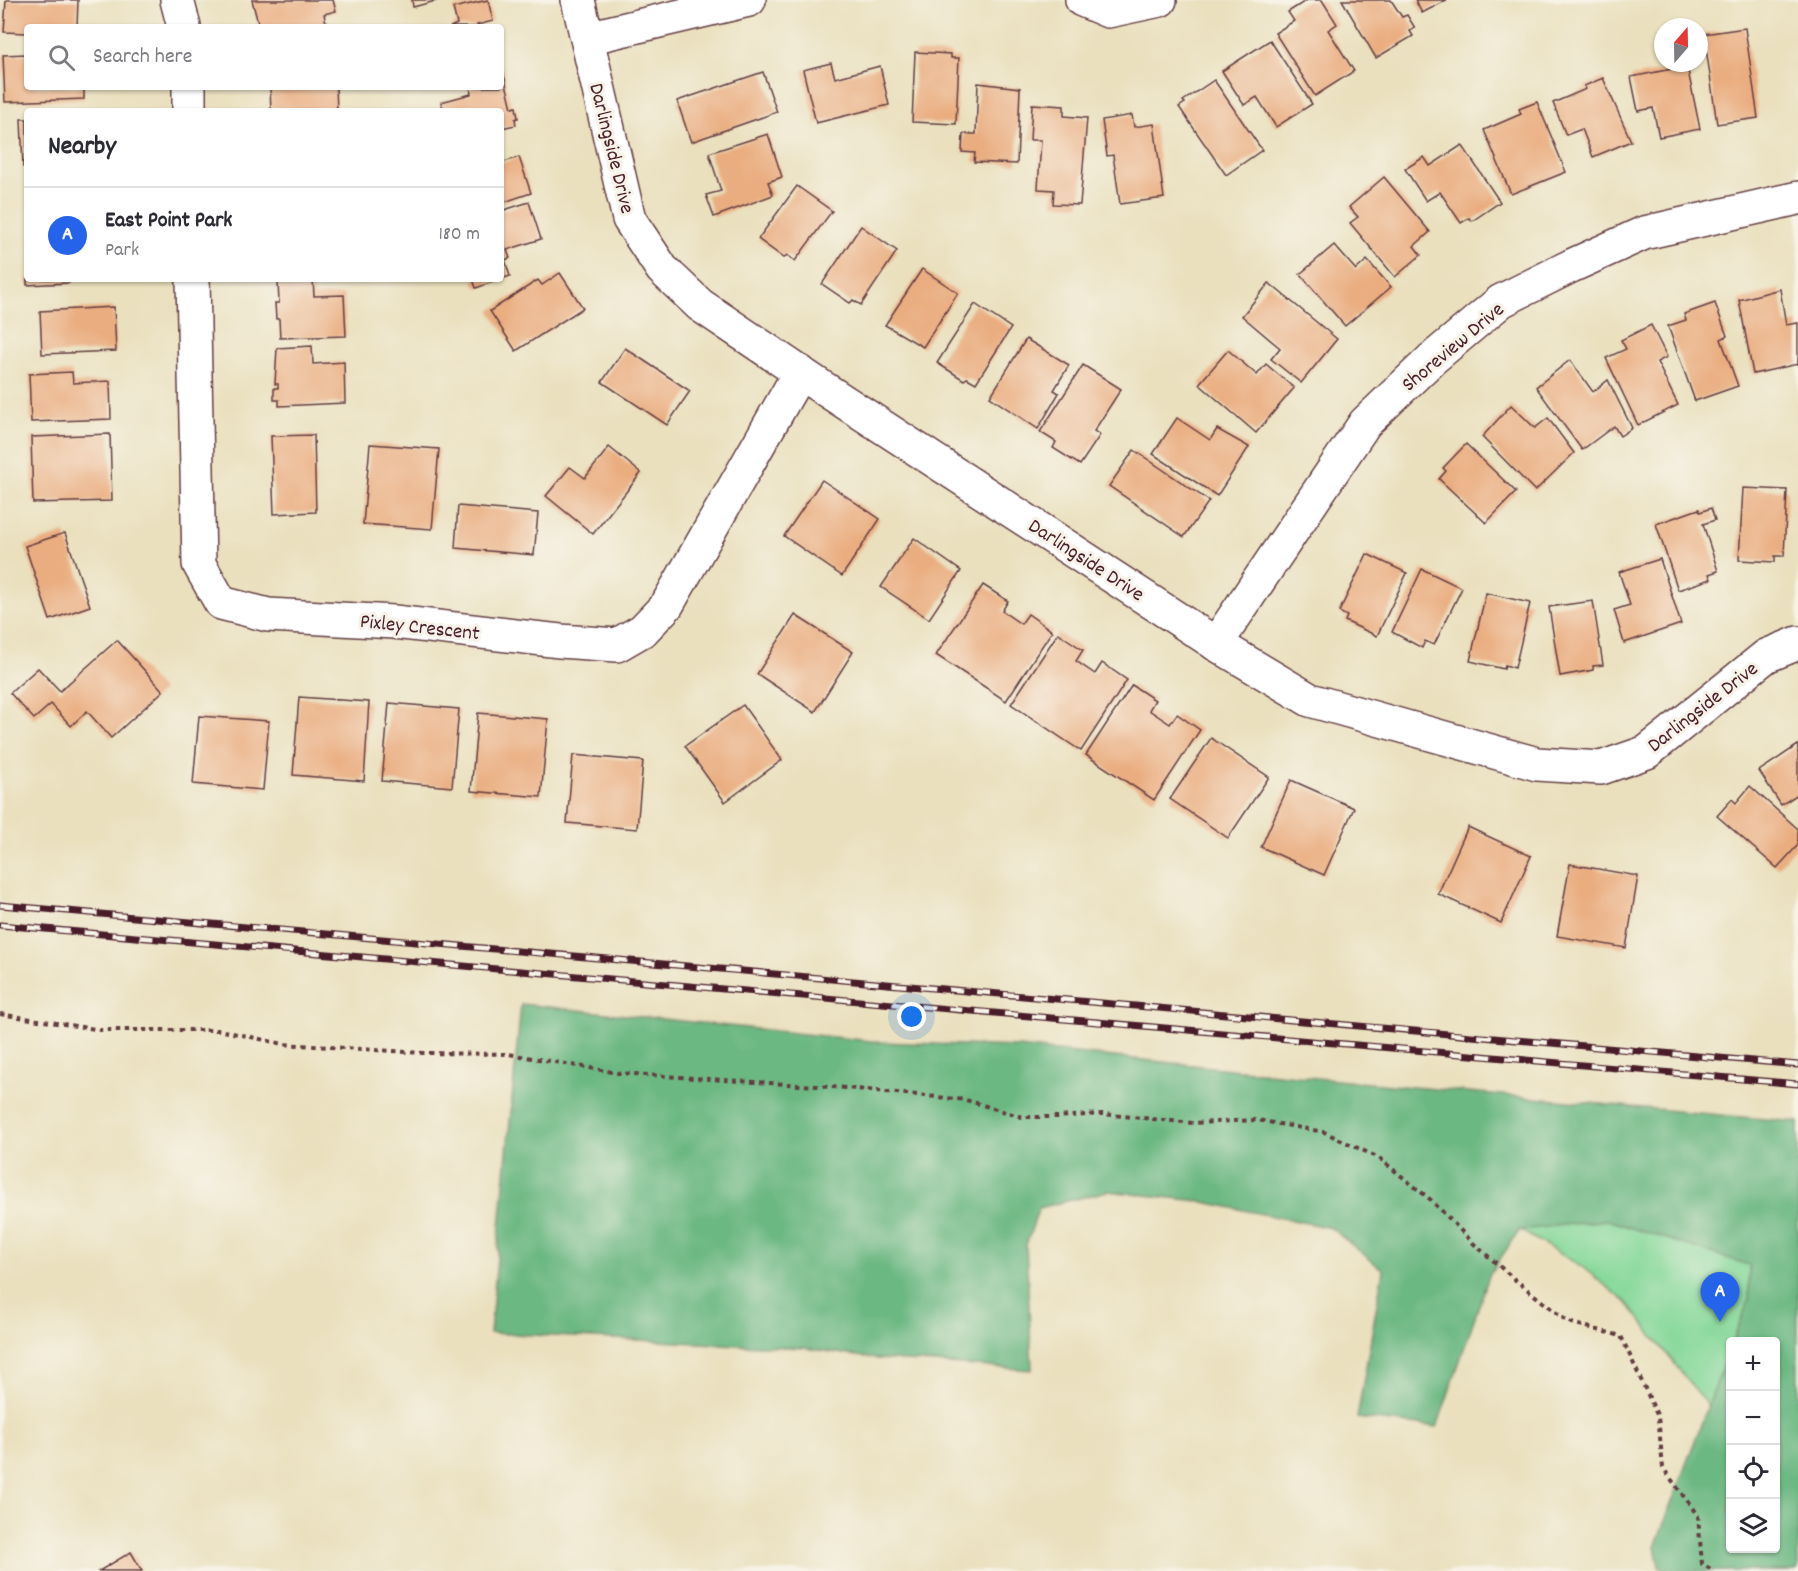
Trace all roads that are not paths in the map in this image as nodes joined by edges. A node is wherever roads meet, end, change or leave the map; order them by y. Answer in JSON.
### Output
{"nodes":[{"id":1,"x":177,"y":0,"type":"edge"},
{"id":2,"x":578,"y":0,"type":"edge"},
{"id":3,"x":749,"y":0,"type":"edge"},
{"id":4,"x":1082,"y":0,"type":"edge"},
{"id":5,"x":1160,"y":0,"type":"edge"},
{"id":6,"x":183,"y":24,"type":"edge"},
{"id":7,"x":587,"y":38,"type":"junction"},
{"id":8,"x":189,"y":90,"type":"edge"},
{"id":9,"x":189,"y":108,"type":"edge"},
{"id":10,"x":1798,"y":198,"type":"edge"},
{"id":11,"x":193,"y":282,"type":"edge"},
{"id":12,"x":800,"y":372,"type":"junction"},
{"id":13,"x":1798,"y":643,"type":"edge"},
{"id":14,"x":1215,"y":644,"type":"junction"}],
"edges":[{"from":1,"to":6,"type":"street"},
{"from":2,"to":7,"type":"street","name":"Darlingside Drive"},
{"from":3,"to":7,"type":"street"},
{"from":4,"to":5,"type":"street"},
{"from":7,"to":12,"type":"street","name":"Darlingside Drive"},
{"from":8,"to":9,"type":"street"},
{"from":10,"to":14,"type":"street","name":"Shoreview Drive"},
{"from":11,"to":12,"type":"street","name":"Pixley Crescent"},
{"from":12,"to":14,"type":"street","name":"Darlingside Drive"},
{"from":13,"to":14,"type":"street","name":"Darlingside Drive"}]}
